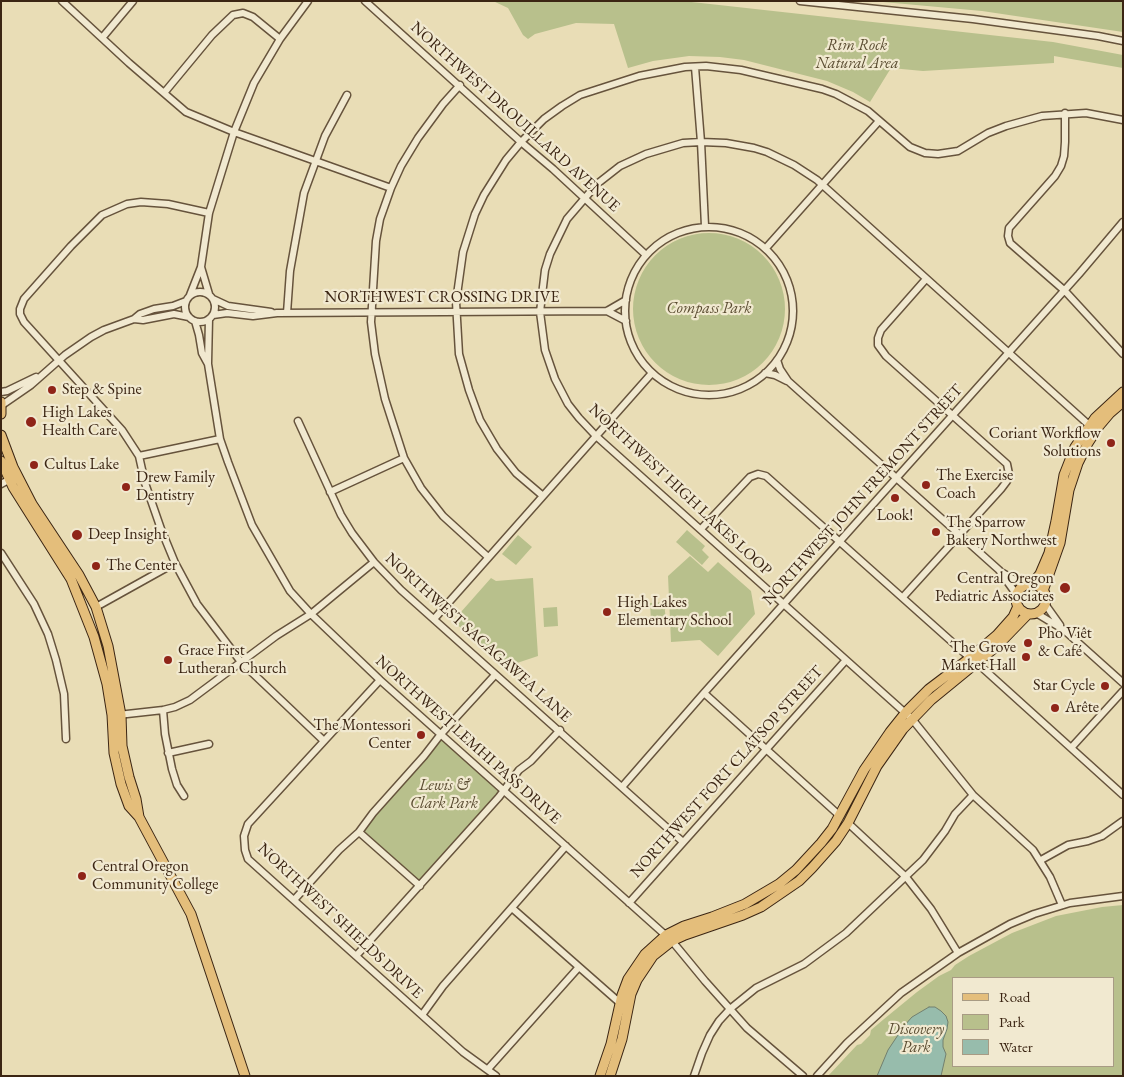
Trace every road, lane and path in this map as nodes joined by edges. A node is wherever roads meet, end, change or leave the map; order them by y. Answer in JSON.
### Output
{"nodes":[{"id":1,"x":62,"y":1,"type":"edge"},
{"id":2,"x":133,"y":1,"type":"edge"},
{"id":3,"x":308,"y":1,"type":"edge"},
{"id":4,"x":365,"y":1,"type":"edge"},
{"id":5,"x":800,"y":1,"type":"edge"},
{"id":6,"x":102,"y":38,"type":"junction"},
{"id":7,"x":280,"y":39,"type":"junction"},
{"id":8,"x":1123,"y":41,"type":"edge"},
{"id":9,"x":695,"y":67,"type":"junction"},
{"id":10,"x":460,"y":85,"type":"junction"},
{"id":11,"x":164,"y":94,"type":"junction"},
{"id":12,"x":347,"y":95,"type":"dead end"},
{"id":13,"x":1065,"y":114,"type":"junction"},
{"id":14,"x":1123,"y":120,"type":"edge"},
{"id":15,"x":879,"y":121,"type":"junction"},
{"id":16,"x":234,"y":132,"type":"junction"},
{"id":17,"x":521,"y":142,"type":"junction"},
{"id":18,"x":701,"y":142,"type":"junction"},
{"id":19,"x":316,"y":160,"type":"junction"},
{"id":20,"x":822,"y":185,"type":"junction"},
{"id":21,"x":391,"y":188,"type":"junction"},
{"id":22,"x":584,"y":197,"type":"junction"},
{"id":23,"x":209,"y":213,"type":"junction"},
{"id":24,"x":1122,"y":225,"type":"edge"},
{"id":25,"x":705,"y":226,"type":"junction"},
{"id":26,"x":766,"y":248,"type":"junction"},
{"id":27,"x":646,"y":255,"type":"junction"},
{"id":28,"x":201,"y":267,"type":"junction"},
{"id":29,"x":926,"y":279,"type":"junction"},
{"id":30,"x":1064,"y":291,"type":"junction"},
{"id":31,"x":211,"y":297,"type":"junction"},
{"id":32,"x":188,"y":298,"type":"junction"},
{"id":33,"x":626,"y":300,"type":"junction"},
{"id":34,"x":607,"y":311,"type":"junction"},
{"id":35,"x":371,"y":312,"type":"junction"},
{"id":36,"x":456,"y":312,"type":"junction"},
{"id":37,"x":540,"y":312,"type":"junction"},
{"id":38,"x":278,"y":313,"type":"junction"},
{"id":39,"x":287,"y":313,"type":"junction"},
{"id":40,"x":211,"y":317,"type":"junction"},
{"id":41,"x":134,"y":319,"type":"junction"},
{"id":42,"x":192,"y":319,"type":"junction"},
{"id":43,"x":626,"y":321,"type":"junction"},
{"id":44,"x":1009,"y":352,"type":"junction"},
{"id":45,"x":1123,"y":354,"type":"edge"},
{"id":46,"x":60,"y":360,"type":"junction"},
{"id":47,"x":777,"y":360,"type":"junction"},
{"id":48,"x":208,"y":364,"type":"junction"},
{"id":49,"x":652,"y":373,"type":"junction"},
{"id":50,"x":765,"y":373,"type":"junction"},
{"id":51,"x":42,"y":374,"type":"junction"},
{"id":52,"x":788,"y":381,"type":"junction"},
{"id":53,"x":1,"y":392,"type":"edge"},
{"id":54,"x":1123,"y":392,"type":"edge"},
{"id":55,"x":1123,"y":402,"type":"edge"},
{"id":56,"x":2,"y":407,"type":"edge"},
{"id":57,"x":952,"y":416,"type":"junction"},
{"id":58,"x":298,"y":421,"type":"dead end"},
{"id":59,"x":1089,"y":425,"type":"junction"},
{"id":60,"x":1,"y":435,"type":"edge"},
{"id":61,"x":596,"y":436,"type":"junction"},
{"id":62,"x":220,"y":439,"type":"junction"},
{"id":63,"x":139,"y":456,"type":"junction"},
{"id":64,"x":404,"y":458,"type":"junction"},
{"id":65,"x":1,"y":461,"type":"edge"},
{"id":66,"x":896,"y":478,"type":"junction"},
{"id":67,"x":9,"y":480,"type":"edge"},
{"id":68,"x":330,"y":492,"type":"junction"},
{"id":69,"x":543,"y":496,"type":"junction"},
{"id":70,"x":701,"y":530,"type":"junction"},
{"id":71,"x":959,"y":534,"type":"junction"},
{"id":72,"x":840,"y":541,"type":"junction"},
{"id":73,"x":1,"y":553,"type":"edge"},
{"id":74,"x":488,"y":557,"type":"junction"},
{"id":75,"x":374,"y":562,"type":"junction"},
{"id":76,"x":176,"y":563,"type":"junction"},
{"id":77,"x":998,"y":570,"type":"junction"},
{"id":78,"x":1028,"y":585,"type":"junction"},
{"id":79,"x":1042,"y":591,"type":"junction"},
{"id":80,"x":1017,"y":595,"type":"junction"},
{"id":81,"x":903,"y":598,"type":"junction"},
{"id":82,"x":784,"y":604,"type":"junction"},
{"id":83,"x":1045,"y":604,"type":"junction"},
{"id":84,"x":96,"y":606,"type":"junction"},
{"id":85,"x":1018,"y":606,"type":"junction"},
{"id":86,"x":311,"y":614,"type":"junction"},
{"id":87,"x":1032,"y":614,"type":"junction"},
{"id":88,"x":434,"y":619,"type":"junction"},
{"id":89,"x":1064,"y":630,"type":"junction"},
{"id":90,"x":846,"y":660,"type":"junction"},
{"id":91,"x":974,"y":661,"type":"junction"},
{"id":92,"x":241,"y":662,"type":"junction"},
{"id":93,"x":495,"y":675,"type":"junction"},
{"id":94,"x":380,"y":680,"type":"junction"},
{"id":95,"x":1123,"y":683,"type":"edge"},
{"id":96,"x":1123,"y":690,"type":"edge"},
{"id":97,"x":704,"y":693,"type":"junction"},
{"id":98,"x":162,"y":710,"type":"junction"},
{"id":99,"x":116,"y":715,"type":"junction"},
{"id":100,"x":909,"y":715,"type":"junction"},
{"id":101,"x":560,"y":730,"type":"junction"},
{"id":102,"x":441,"y":734,"type":"junction"},
{"id":103,"x":66,"y":739,"type":"dead end"},
{"id":104,"x":324,"y":741,"type":"junction"},
{"id":105,"x":209,"y":744,"type":"dead end"},
{"id":106,"x":1071,"y":748,"type":"junction"},
{"id":107,"x":767,"y":749,"type":"junction"},
{"id":108,"x":168,"y":753,"type":"junction"},
{"id":109,"x":622,"y":787,"type":"junction"},
{"id":110,"x":504,"y":792,"type":"junction"},
{"id":111,"x":973,"y":795,"type":"junction"},
{"id":112,"x":1123,"y":795,"type":"edge"},
{"id":113,"x":184,"y":796,"type":"dead end"},
{"id":114,"x":840,"y":816,"type":"junction"},
{"id":115,"x":1123,"y":821,"type":"edge"},
{"id":116,"x":848,"y":823,"type":"junction"},
{"id":117,"x":359,"y":832,"type":"junction"},
{"id":118,"x":683,"y":842,"type":"junction"},
{"id":119,"x":566,"y":846,"type":"junction"},
{"id":120,"x":1041,"y":860,"type":"junction"},
{"id":121,"x":906,"y":877,"type":"junction"},
{"id":122,"x":420,"y":886,"type":"junction"},
{"id":123,"x":1123,"y":896,"type":"edge"},
{"id":124,"x":294,"y":900,"type":"junction"},
{"id":125,"x":629,"y":903,"type":"junction"},
{"id":126,"x":1062,"y":905,"type":"junction"},
{"id":127,"x":512,"y":908,"type":"junction"},
{"id":128,"x":669,"y":938,"type":"junction"},
{"id":129,"x":958,"y":953,"type":"junction"},
{"id":130,"x":356,"y":956,"type":"junction"},
{"id":131,"x":580,"y":967,"type":"junction"},
{"id":132,"x":620,"y":1003,"type":"junction"},
{"id":133,"x":730,"y":1009,"type":"junction"},
{"id":134,"x":422,"y":1015,"type":"junction"},
{"id":135,"x":488,"y":1069,"type":"junction"},
{"id":136,"x":246,"y":1076,"type":"edge"},
{"id":137,"x":496,"y":1076,"type":"edge"},
{"id":138,"x":600,"y":1076,"type":"edge"},
{"id":139,"x":610,"y":1076,"type":"edge"},
{"id":140,"x":694,"y":1076,"type":"edge"},
{"id":141,"x":803,"y":1076,"type":"edge"},
{"id":142,"x":817,"y":1076,"type":"edge"}],
"edges":[{"from":1,"to":6,"type":"street"},
{"from":2,"to":6,"type":"street"},
{"from":3,"to":7,"type":"street"},
{"from":4,"to":10,"type":"street","name":"NORTHWEST DROUILLARD AVENUE"},
{"from":5,"to":8,"type":"street"},
{"from":6,"to":11,"type":"street"},
{"from":7,"to":11,"type":"street"},
{"from":7,"to":16,"type":"street"},
{"from":9,"to":15,"type":"street"},
{"from":9,"to":17,"type":"street"},
{"from":9,"to":18,"type":"street"},
{"from":10,"to":17,"type":"street","name":"NORTHWEST DROUILLARD AVENUE"},
{"from":10,"to":21,"type":"street"},
{"from":11,"to":16,"type":"street"},
{"from":12,"to":19,"type":"street"},
{"from":13,"to":14,"type":"street"},
{"from":13,"to":15,"type":"street"},
{"from":13,"to":30,"type":"street"},
{"from":15,"to":20,"type":"street"},
{"from":16,"to":19,"type":"street"},
{"from":16,"to":23,"type":"street"},
{"from":17,"to":22,"type":"street","name":"NORTHWEST DROUILLARD AVENUE"},
{"from":17,"to":36,"type":"street"},
{"from":18,"to":20,"type":"street","name":"NORTHWEST HIGH LAKES LOOP"},
{"from":18,"to":22,"type":"street","name":"NORTHWEST HIGH LAKES LOOP"},
{"from":18,"to":25,"type":"street"},
{"from":19,"to":21,"type":"street"},
{"from":19,"to":39,"type":"street"},
{"from":20,"to":26,"type":"street"},
{"from":20,"to":29,"type":"street","name":"NORTHWEST HIGH LAKES LOOP"},
{"from":21,"to":35,"type":"street"},
{"from":22,"to":27,"type":"street","name":"NORTHWEST DROUILLARD AVENUE"},
{"from":22,"to":37,"type":"street","name":"NORTHWEST HIGH LAKES LOOP"},
{"from":23,"to":28,"type":"street"},
{"from":23,"to":46,"type":"street"},
{"from":24,"to":30,"type":"street","name":"NORTHWEST JOHN FREMONT STREET"},
{"from":25,"to":26,"type":"street"},
{"from":25,"to":27,"type":"street"},
{"from":26,"to":47,"type":"street"},
{"from":27,"to":33,"type":"street"},
{"from":28,"to":31,"type":"street"},
{"from":28,"to":32,"type":"street"},
{"from":29,"to":44,"type":"street","name":"NORTHWEST HIGH LAKES LOOP"},
{"from":29,"to":57,"type":"street"},
{"from":30,"to":44,"type":"street","name":"NORTHWEST JOHN FREMONT STREET"},
{"from":30,"to":45,"type":"street"},
{"from":31,"to":32,"type":"street"},
{"from":31,"to":38,"type":"street","name":"NORTHWEST CROSSING DRIVE"},
{"from":31,"to":40,"type":"street"},
{"from":32,"to":41,"type":"street"},
{"from":32,"to":42,"type":"street"},
{"from":33,"to":34,"type":"street","name":"NORTHWEST CROSSING DRIVE"},
{"from":33,"to":43,"type":"street"},
{"from":34,"to":37,"type":"street","name":"NORTHWEST CROSSING DRIVE"},
{"from":34,"to":43,"type":"street","name":"NORTHWEST CROSSING DRIVE"},
{"from":35,"to":36,"type":"street","name":"NORTHWEST CROSSING DRIVE"},
{"from":35,"to":39,"type":"street","name":"NORTHWEST CROSSING DRIVE"},
{"from":35,"to":64,"type":"street"},
{"from":36,"to":37,"type":"street","name":"NORTHWEST CROSSING DRIVE"},
{"from":36,"to":69,"type":"street"},
{"from":37,"to":61,"type":"street","name":"NORTHWEST HIGH LAKES LOOP"},
{"from":38,"to":39,"type":"street","name":"NORTHWEST CROSSING DRIVE"},
{"from":38,"to":40,"type":"street","name":"NORTHWEST CROSSING DRIVE"},
{"from":40,"to":42,"type":"street"},
{"from":40,"to":48,"type":"street","name":"NORTHWEST LEMHI PASS DRIVE"},
{"from":41,"to":42,"type":"street"},
{"from":41,"to":46,"type":"street"},
{"from":42,"to":48,"type":"street","name":"NORTHWEST LEMHI PASS DRIVE"},
{"from":43,"to":49,"type":"street"},
{"from":44,"to":57,"type":"street","name":"NORTHWEST JOHN FREMONT STREET"},
{"from":44,"to":59,"type":"street","name":"NORTHWEST HIGH LAKES LOOP"},
{"from":46,"to":51,"type":"street"},
{"from":46,"to":63,"type":"street"},
{"from":47,"to":50,"type":"street"},
{"from":47,"to":52,"type":"street"},
{"from":48,"to":62,"type":"street","name":"NORTHWEST LEMHI PASS DRIVE"},
{"from":49,"to":50,"type":"street"},
{"from":49,"to":61,"type":"street"},
{"from":50,"to":52,"type":"street"},
{"from":51,"to":53,"type":"street"},
{"from":51,"to":56,"type":"street"},
{"from":52,"to":66,"type":"street"},
{"from":54,"to":59,"type":"main road"},
{"from":55,"to":79,"type":"main road"},
{"from":57,"to":66,"type":"street","name":"NORTHWEST JOHN FREMONT STREET"},
{"from":57,"to":71,"type":"street"},
{"from":58,"to":68,"type":"street","name":"NORTHWEST SACAGAWEA LANE"},
{"from":59,"to":78,"type":"main road"},
{"from":60,"to":67,"type":"main road"},
{"from":61,"to":69,"type":"street"},
{"from":61,"to":70,"type":"street","name":"NORTHWEST HIGH LAKES LOOP"},
{"from":62,"to":63,"type":"street"},
{"from":62,"to":86,"type":"street","name":"NORTHWEST LEMHI PASS DRIVE"},
{"from":63,"to":76,"type":"street"},
{"from":64,"to":68,"type":"street"},
{"from":64,"to":74,"type":"street"},
{"from":65,"to":67,"type":"main road"},
{"from":66,"to":71,"type":"street"},
{"from":66,"to":72,"type":"street","name":"NORTHWEST JOHN FREMONT STREET"},
{"from":67,"to":84,"type":"main road"},
{"from":67,"to":99,"type":"main road"},
{"from":68,"to":75,"type":"street","name":"NORTHWEST SACAGAWEA LANE"},
{"from":69,"to":74,"type":"street"},
{"from":70,"to":72,"type":"street"},
{"from":70,"to":82,"type":"street","name":"NORTHWEST HIGH LAKES LOOP"},
{"from":71,"to":77,"type":"street"},
{"from":71,"to":81,"type":"street"},
{"from":72,"to":81,"type":"street"},
{"from":72,"to":82,"type":"street","name":"NORTHWEST JOHN FREMONT STREET"},
{"from":73,"to":103,"type":"street"},
{"from":74,"to":88,"type":"street"},
{"from":75,"to":86,"type":"street"},
{"from":75,"to":88,"type":"street","name":"NORTHWEST SACAGAWEA LANE"},
{"from":76,"to":84,"type":"street"},
{"from":76,"to":92,"type":"street"},
{"from":77,"to":78,"type":"street"},
{"from":77,"to":80,"type":"street"},
{"from":78,"to":79,"type":"main road"},
{"from":78,"to":80,"type":"main road"},
{"from":79,"to":83,"type":"main road"},
{"from":80,"to":85,"type":"main road"},
{"from":81,"to":91,"type":"street"},
{"from":82,"to":90,"type":"street","name":"NORTHWEST HIGH LAKES LOOP"},
{"from":82,"to":97,"type":"street","name":"NORTHWEST JOHN FREMONT STREET"},
{"from":83,"to":87,"type":"main road"},
{"from":83,"to":89,"type":"street"},
{"from":84,"to":99,"type":"main road"},
{"from":85,"to":87,"type":"main road"},
{"from":85,"to":91,"type":"main road"},
{"from":86,"to":92,"type":"street"},
{"from":86,"to":94,"type":"street","name":"NORTHWEST LEMHI PASS DRIVE"},
{"from":87,"to":89,"type":"street"},
{"from":87,"to":91,"type":"main road"},
{"from":88,"to":93,"type":"street","name":"NORTHWEST SACAGAWEA LANE"},
{"from":89,"to":95,"type":"street"},
{"from":90,"to":100,"type":"street","name":"NORTHWEST HIGH LAKES LOOP"},
{"from":90,"to":107,"type":"street","name":"NORTHWEST FORT CLATSOP STREET"},
{"from":91,"to":100,"type":"main road"},
{"from":91,"to":106,"type":"street"},
{"from":92,"to":98,"type":"street"},
{"from":92,"to":104,"type":"street"},
{"from":93,"to":101,"type":"street","name":"NORTHWEST SACAGAWEA LANE"},
{"from":93,"to":102,"type":"street"},
{"from":94,"to":102,"type":"street","name":"NORTHWEST LEMHI PASS DRIVE"},
{"from":94,"to":104,"type":"street","name":"NORTHWEST SHIELDS DRIVE"},
{"from":96,"to":106,"type":"street"},
{"from":97,"to":107,"type":"street"},
{"from":97,"to":109,"type":"street","name":"NORTHWEST JOHN FREMONT STREET"},
{"from":98,"to":99,"type":"street"},
{"from":98,"to":108,"type":"street"},
{"from":99,"to":136,"type":"main road"},
{"from":100,"to":111,"type":"street","name":"NORTHWEST HIGH LAKES LOOP"},
{"from":100,"to":114,"type":"main road"},
{"from":100,"to":116,"type":"main road"},
{"from":101,"to":109,"type":"street","name":"NORTHWEST SACAGAWEA LANE"},
{"from":101,"to":110,"type":"street"},
{"from":102,"to":110,"type":"street","name":"NORTHWEST LEMHI PASS DRIVE"},
{"from":102,"to":117,"type":"street"},
{"from":104,"to":124,"type":"street","name":"NORTHWEST SHIELDS DRIVE"},
{"from":105,"to":108,"type":"street"},
{"from":106,"to":112,"type":"street"},
{"from":107,"to":114,"type":"street"},
{"from":107,"to":118,"type":"street","name":"NORTHWEST FORT CLATSOP STREET"},
{"from":108,"to":113,"type":"street"},
{"from":109,"to":118,"type":"street","name":"NORTHWEST SACAGAWEA LANE"},
{"from":110,"to":119,"type":"street","name":"NORTHWEST LEMHI PASS DRIVE"},
{"from":110,"to":122,"type":"street"},
{"from":111,"to":120,"type":"street","name":"NORTHWEST HIGH LAKES LOOP"},
{"from":111,"to":121,"type":"street"},
{"from":114,"to":128,"type":"main road"},
{"from":115,"to":120,"type":"street"},
{"from":116,"to":121,"type":"street"},
{"from":116,"to":128,"type":"main road"},
{"from":117,"to":122,"type":"street"},
{"from":117,"to":124,"type":"street"},
{"from":118,"to":125,"type":"street","name":"NORTHWEST FORT CLATSOP STREET"},
{"from":119,"to":125,"type":"street","name":"NORTHWEST LEMHI PASS DRIVE"},
{"from":119,"to":127,"type":"street"},
{"from":120,"to":126,"type":"street","name":"NORTHWEST HIGH LAKES LOOP"},
{"from":121,"to":129,"type":"street"},
{"from":121,"to":133,"type":"street"},
{"from":122,"to":130,"type":"street"},
{"from":123,"to":126,"type":"street"},
{"from":124,"to":130,"type":"street","name":"NORTHWEST SHIELDS DRIVE"},
{"from":125,"to":128,"type":"street","name":"NORTHWEST LEMHI PASS DRIVE"},
{"from":126,"to":129,"type":"street"},
{"from":127,"to":131,"type":"street"},
{"from":127,"to":134,"type":"street"},
{"from":128,"to":132,"type":"main road"},
{"from":128,"to":133,"type":"street","name":"NORTHWEST LEMHI PASS DRIVE"},
{"from":128,"to":139,"type":"main road"},
{"from":129,"to":142,"type":"street"},
{"from":130,"to":134,"type":"street","name":"NORTHWEST SHIELDS DRIVE"},
{"from":131,"to":132,"type":"street"},
{"from":131,"to":135,"type":"street"},
{"from":132,"to":138,"type":"main road"},
{"from":133,"to":140,"type":"street"},
{"from":133,"to":141,"type":"street","name":"NORTHWEST LEMHI PASS DRIVE"},
{"from":134,"to":135,"type":"street","name":"NORTHWEST SHIELDS DRIVE"},
{"from":135,"to":137,"type":"street","name":"NORTHWEST SHIELDS DRIVE"}]}
